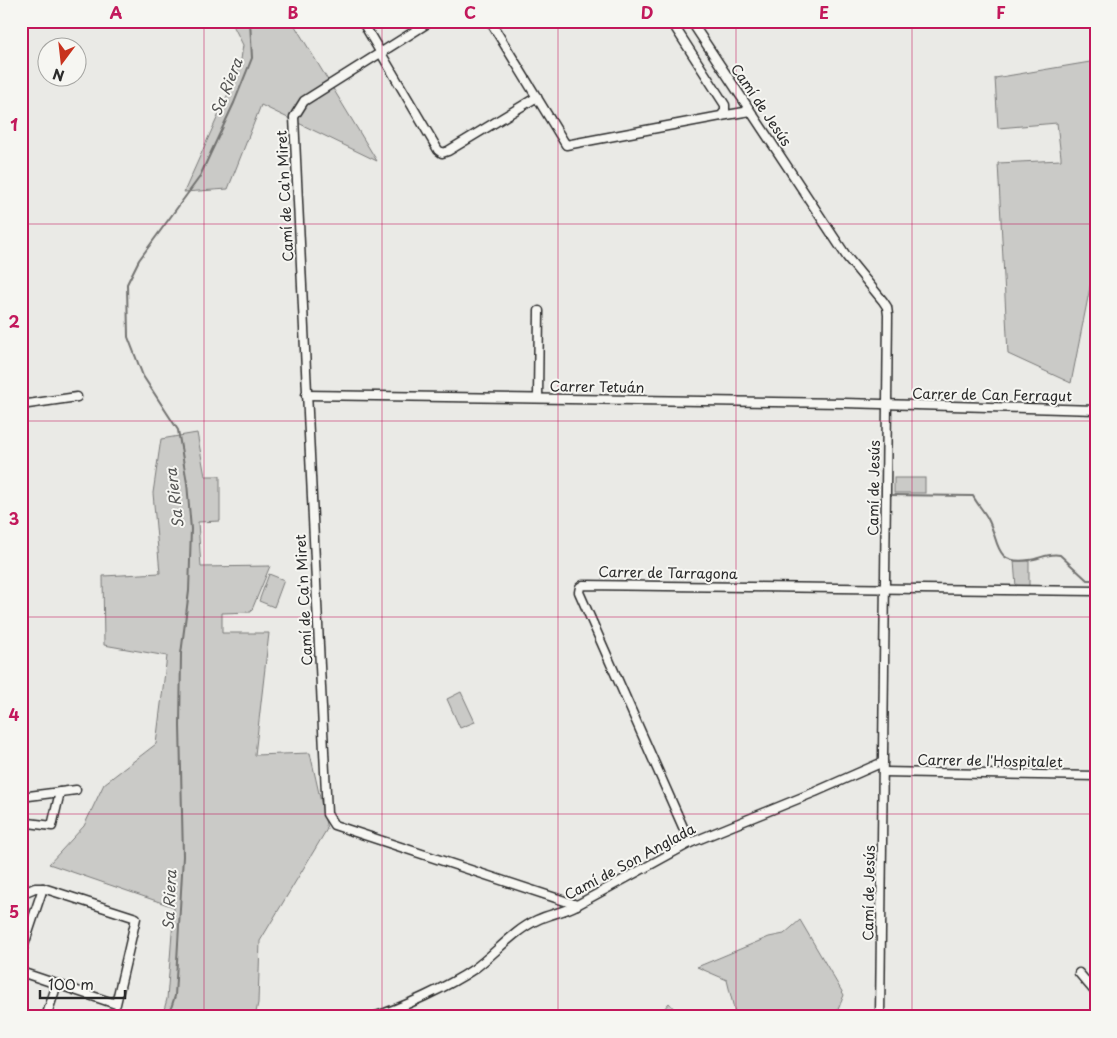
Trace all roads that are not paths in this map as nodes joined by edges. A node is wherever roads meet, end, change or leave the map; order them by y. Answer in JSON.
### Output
{"nodes":[{"id":1,"x":362,"y":21,"type":"edge"},
{"id":2,"x":431,"y":21,"type":"edge"},
{"id":3,"x":490,"y":21,"type":"edge"},
{"id":4,"x":671,"y":21,"type":"edge"},
{"id":5,"x":691,"y":21,"type":"edge"},
{"id":6,"x":381,"y":52,"type":"junction"},
{"id":7,"x":537,"y":97,"type":"junction"},
{"id":8,"x":750,"y":111,"type":"junction"},
{"id":9,"x":723,"y":113,"type":"junction"},
{"id":10,"x":539,"y":311,"type":"dead end"},
{"id":11,"x":306,"y":395,"type":"junction"},
{"id":12,"x":77,"y":397,"type":"dead end"},
{"id":13,"x":538,"y":398,"type":"junction"},
{"id":14,"x":21,"y":405,"type":"edge"},
{"id":15,"x":887,"y":405,"type":"junction"},
{"id":16,"x":1096,"y":410,"type":"edge"},
{"id":17,"x":885,"y":588,"type":"junction"},
{"id":18,"x":1096,"y":591,"type":"edge"},
{"id":19,"x":883,"y":762,"type":"junction"},
{"id":20,"x":884,"y":772,"type":"junction"},
{"id":21,"x":1096,"y":776,"type":"edge"},
{"id":22,"x":76,"y":790,"type":"dead end"},
{"id":23,"x":60,"y":792,"type":"junction"},
{"id":24,"x":21,"y":797,"type":"edge"},
{"id":25,"x":21,"y":822,"type":"edge"},
{"id":26,"x":690,"y":843,"type":"junction"},
{"id":27,"x":43,"y":888,"type":"junction"},
{"id":28,"x":21,"y":894,"type":"edge"},
{"id":29,"x":577,"y":905,"type":"junction"},
{"id":30,"x":21,"y":954,"type":"edge"},
{"id":31,"x":21,"y":972,"type":"edge"},
{"id":32,"x":1079,"y":973,"type":"dead end"},
{"id":33,"x":56,"y":984,"type":"junction"},
{"id":34,"x":1096,"y":994,"type":"edge"},
{"id":35,"x":46,"y":1017,"type":"edge"},
{"id":36,"x":373,"y":1017,"type":"edge"},
{"id":37,"x":880,"y":1017,"type":"edge"}],
"edges":[{"from":1,"to":6,"type":"street"},
{"from":2,"to":6,"type":"street"},
{"from":3,"to":7,"type":"street"},
{"from":4,"to":9,"type":"street"},
{"from":5,"to":8,"type":"street","name":"Camí de Jesús"},
{"from":6,"to":7,"type":"street"},
{"from":6,"to":11,"type":"street","name":"Camí de Ca'n Miret"},
{"from":7,"to":9,"type":"street"},
{"from":8,"to":9,"type":"street"},
{"from":8,"to":15,"type":"street","name":"Camí de Jesús"},
{"from":10,"to":13,"type":"street"},
{"from":11,"to":13,"type":"street","name":"Carrer Tetuán"},
{"from":11,"to":29,"type":"street","name":"Camí de Ca'n Miret"},
{"from":12,"to":14,"type":"street"},
{"from":13,"to":15,"type":"street","name":"Carrer Tetuán"},
{"from":15,"to":16,"type":"street","name":"Carrer de Can Ferragut"},
{"from":15,"to":17,"type":"street","name":"Camí de Jesús"},
{"from":17,"to":18,"type":"street"},
{"from":17,"to":19,"type":"street","name":"Camí de Jesús"},
{"from":17,"to":26,"type":"street","name":"Carrer de Tarragona"},
{"from":19,"to":20,"type":"street","name":"Camí de Jesús"},
{"from":19,"to":26,"type":"street","name":"Camí de Son Anglada"},
{"from":20,"to":21,"type":"street","name":"Carrer de l'Hospitalet"},
{"from":20,"to":37,"type":"street","name":"Camí de Jesús"},
{"from":22,"to":23,"type":"street"},
{"from":23,"to":24,"type":"street"},
{"from":23,"to":25,"type":"street"},
{"from":26,"to":29,"type":"street","name":"Camí de Son Anglada"},
{"from":27,"to":28,"type":"street"},
{"from":27,"to":30,"type":"street"},
{"from":27,"to":33,"type":"street"},
{"from":29,"to":36,"type":"street","name":"Camí de Son Anglada"},
{"from":31,"to":33,"type":"street"},
{"from":32,"to":34,"type":"street"},
{"from":33,"to":35,"type":"street"}]}
